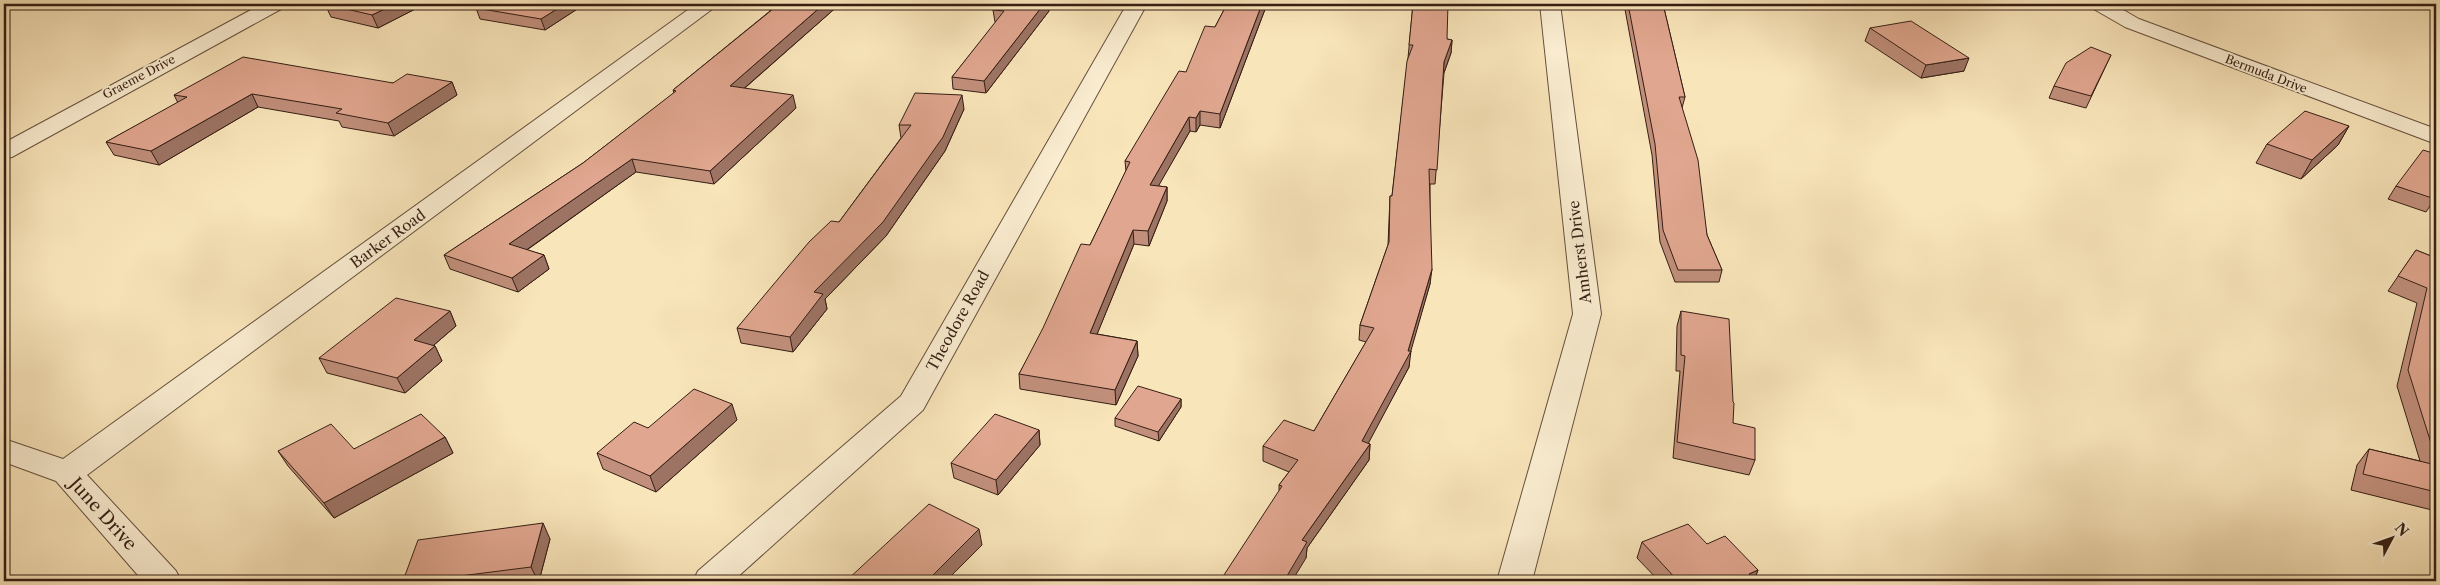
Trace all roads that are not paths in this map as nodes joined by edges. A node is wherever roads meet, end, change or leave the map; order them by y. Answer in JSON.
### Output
{"nodes":[{"id":1,"x":276,"y":4,"type":"edge"},
{"id":2,"x":709,"y":4,"type":"edge"},
{"id":3,"x":1137,"y":4,"type":"edge"},
{"id":4,"x":1550,"y":4,"type":"edge"},
{"id":5,"x":2099,"y":4,"type":"edge"},
{"id":6,"x":2436,"y":137,"type":"edge"},
{"id":7,"x":4,"y":152,"type":"edge"},
{"id":8,"x":4,"y":450,"type":"edge"},
{"id":9,"x":67,"y":474,"type":"junction"},
{"id":10,"x":164,"y":581,"type":"edge"},
{"id":11,"x":710,"y":581,"type":"edge"},
{"id":12,"x":1514,"y":581,"type":"edge"}],
"edges":[{"from":1,"to":7,"type":"street","name":"Graeme Drive"},
{"from":2,"to":9,"type":"street","name":"Barker Road"},
{"from":3,"to":11,"type":"street","name":"Theodore Road"},
{"from":4,"to":12,"type":"street","name":"Amherst Drive"},
{"from":5,"to":6,"type":"street","name":"Bermuda Drive"},
{"from":8,"to":9,"type":"street","name":"June Drive"},
{"from":9,"to":10,"type":"street","name":"June Drive"}]}
